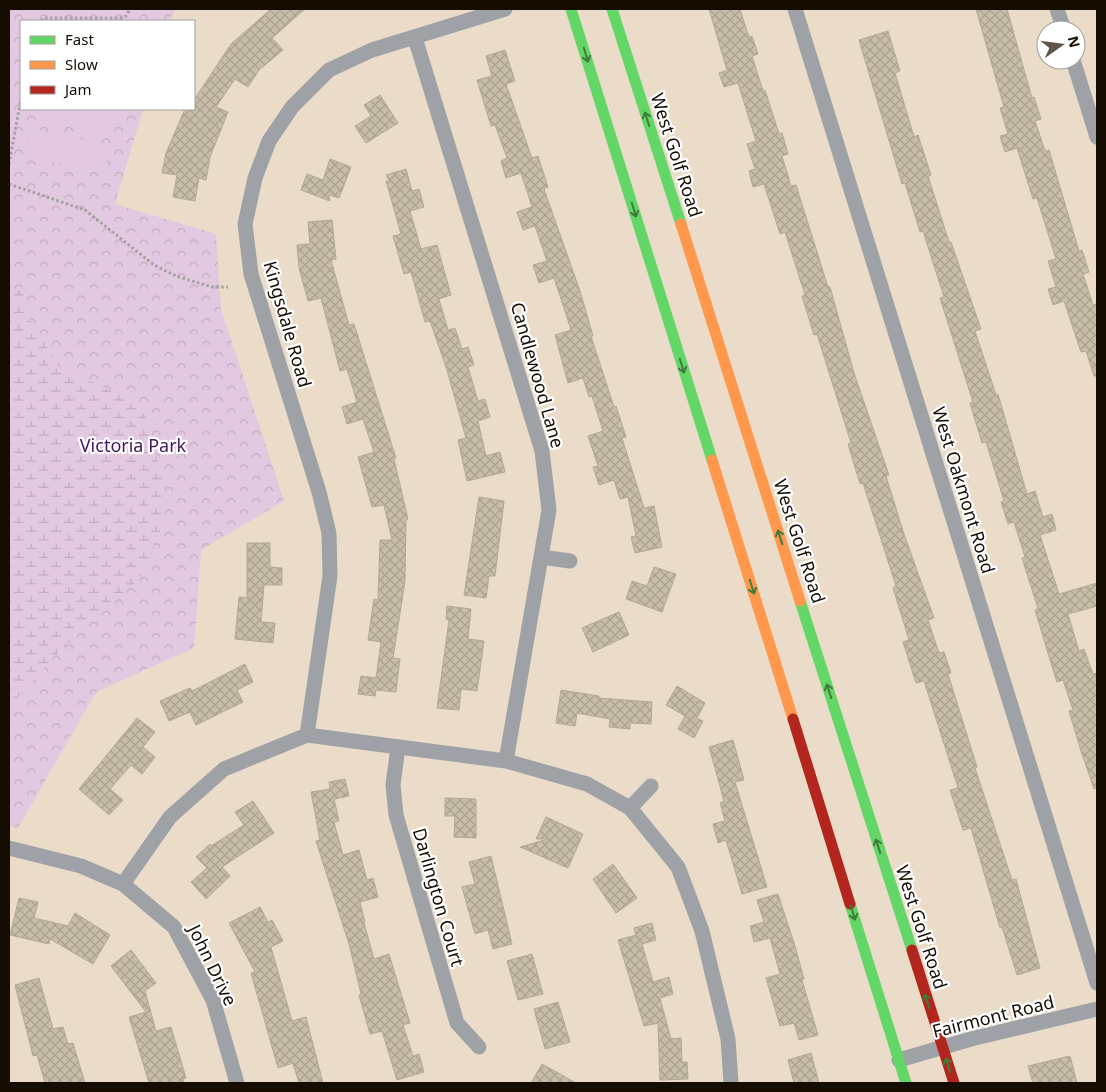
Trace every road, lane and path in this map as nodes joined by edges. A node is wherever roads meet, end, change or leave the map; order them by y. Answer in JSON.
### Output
{"nodes":[{"id":1,"x":130,"y":9,"type":"edge"},
{"id":2,"x":505,"y":9,"type":"edge"},
{"id":3,"x":571,"y":9,"type":"edge"},
{"id":4,"x":612,"y":9,"type":"edge"},
{"id":5,"x":794,"y":9,"type":"edge"},
{"id":6,"x":42,"y":20,"type":"edge"},
{"id":7,"x":415,"y":38,"type":"junction"},
{"id":8,"x":1076,"y":70,"type":"edge"},
{"id":9,"x":20,"y":104,"type":"edge"},
{"id":10,"x":1097,"y":137,"type":"edge"},
{"id":11,"x":9,"y":164,"type":"edge"},
{"id":12,"x":9,"y":184,"type":"edge"},
{"id":13,"x":228,"y":287,"type":"dead end"},
{"id":14,"x":541,"y":557,"type":"junction"},
{"id":15,"x":570,"y":561,"type":"dead end"},
{"id":16,"x":307,"y":735,"type":"junction"},
{"id":17,"x":398,"y":747,"type":"junction"},
{"id":18,"x":506,"y":761,"type":"junction"},
{"id":19,"x":651,"y":786,"type":"dead end"},
{"id":20,"x":630,"y":808,"type":"junction"},
{"id":21,"x":9,"y":848,"type":"edge"},
{"id":22,"x":123,"y":884,"type":"junction"},
{"id":23,"x":1097,"y":983,"type":"edge"},
{"id":24,"x":1097,"y":1009,"type":"edge"},
{"id":25,"x":478,"y":1047,"type":"dead end"},
{"id":26,"x":942,"y":1048,"type":"junction"},
{"id":27,"x":899,"y":1060,"type":"junction"},
{"id":28,"x":237,"y":1083,"type":"edge"},
{"id":29,"x":731,"y":1083,"type":"edge"},
{"id":30,"x":906,"y":1083,"type":"edge"},
{"id":31,"x":954,"y":1083,"type":"edge"}],
"edges":[{"from":1,"to":6,"type":"path"},
{"from":2,"to":7,"type":"street","name":"Kingsdale Road"},
{"from":3,"to":27,"type":"main road","one_way":true},
{"from":26,"to":4,"type":"main road","name":"West Golf Road","one_way":true},
{"from":5,"to":23,"type":"street","name":"West Oakmont Road"},
{"from":7,"to":14,"type":"street","name":"Candlewood Lane"},
{"from":7,"to":16,"type":"street","name":"Kingsdale Road"},
{"from":8,"to":10,"type":"street"},
{"from":9,"to":11,"type":"path"},
{"from":12,"to":13,"type":"path"},
{"from":14,"to":15,"type":"street"},
{"from":14,"to":18,"type":"street","name":"Candlewood Lane"},
{"from":16,"to":17,"type":"street"},
{"from":16,"to":22,"type":"street"},
{"from":17,"to":18,"type":"street"},
{"from":17,"to":25,"type":"street","name":"Darlington Court"},
{"from":18,"to":20,"type":"street"},
{"from":19,"to":20,"type":"street"},
{"from":20,"to":29,"type":"street"},
{"from":21,"to":22,"type":"street","name":"John Drive"},
{"from":22,"to":28,"type":"street","name":"John Drive"},
{"from":24,"to":26,"type":"street","name":"Fairmont Road"},
{"from":26,"to":27,"type":"street","name":"Fairmont Road"},
{"from":31,"to":26,"type":"main road","name":"West Golf Road","one_way":true},
{"from":27,"to":30,"type":"main road"}]}
